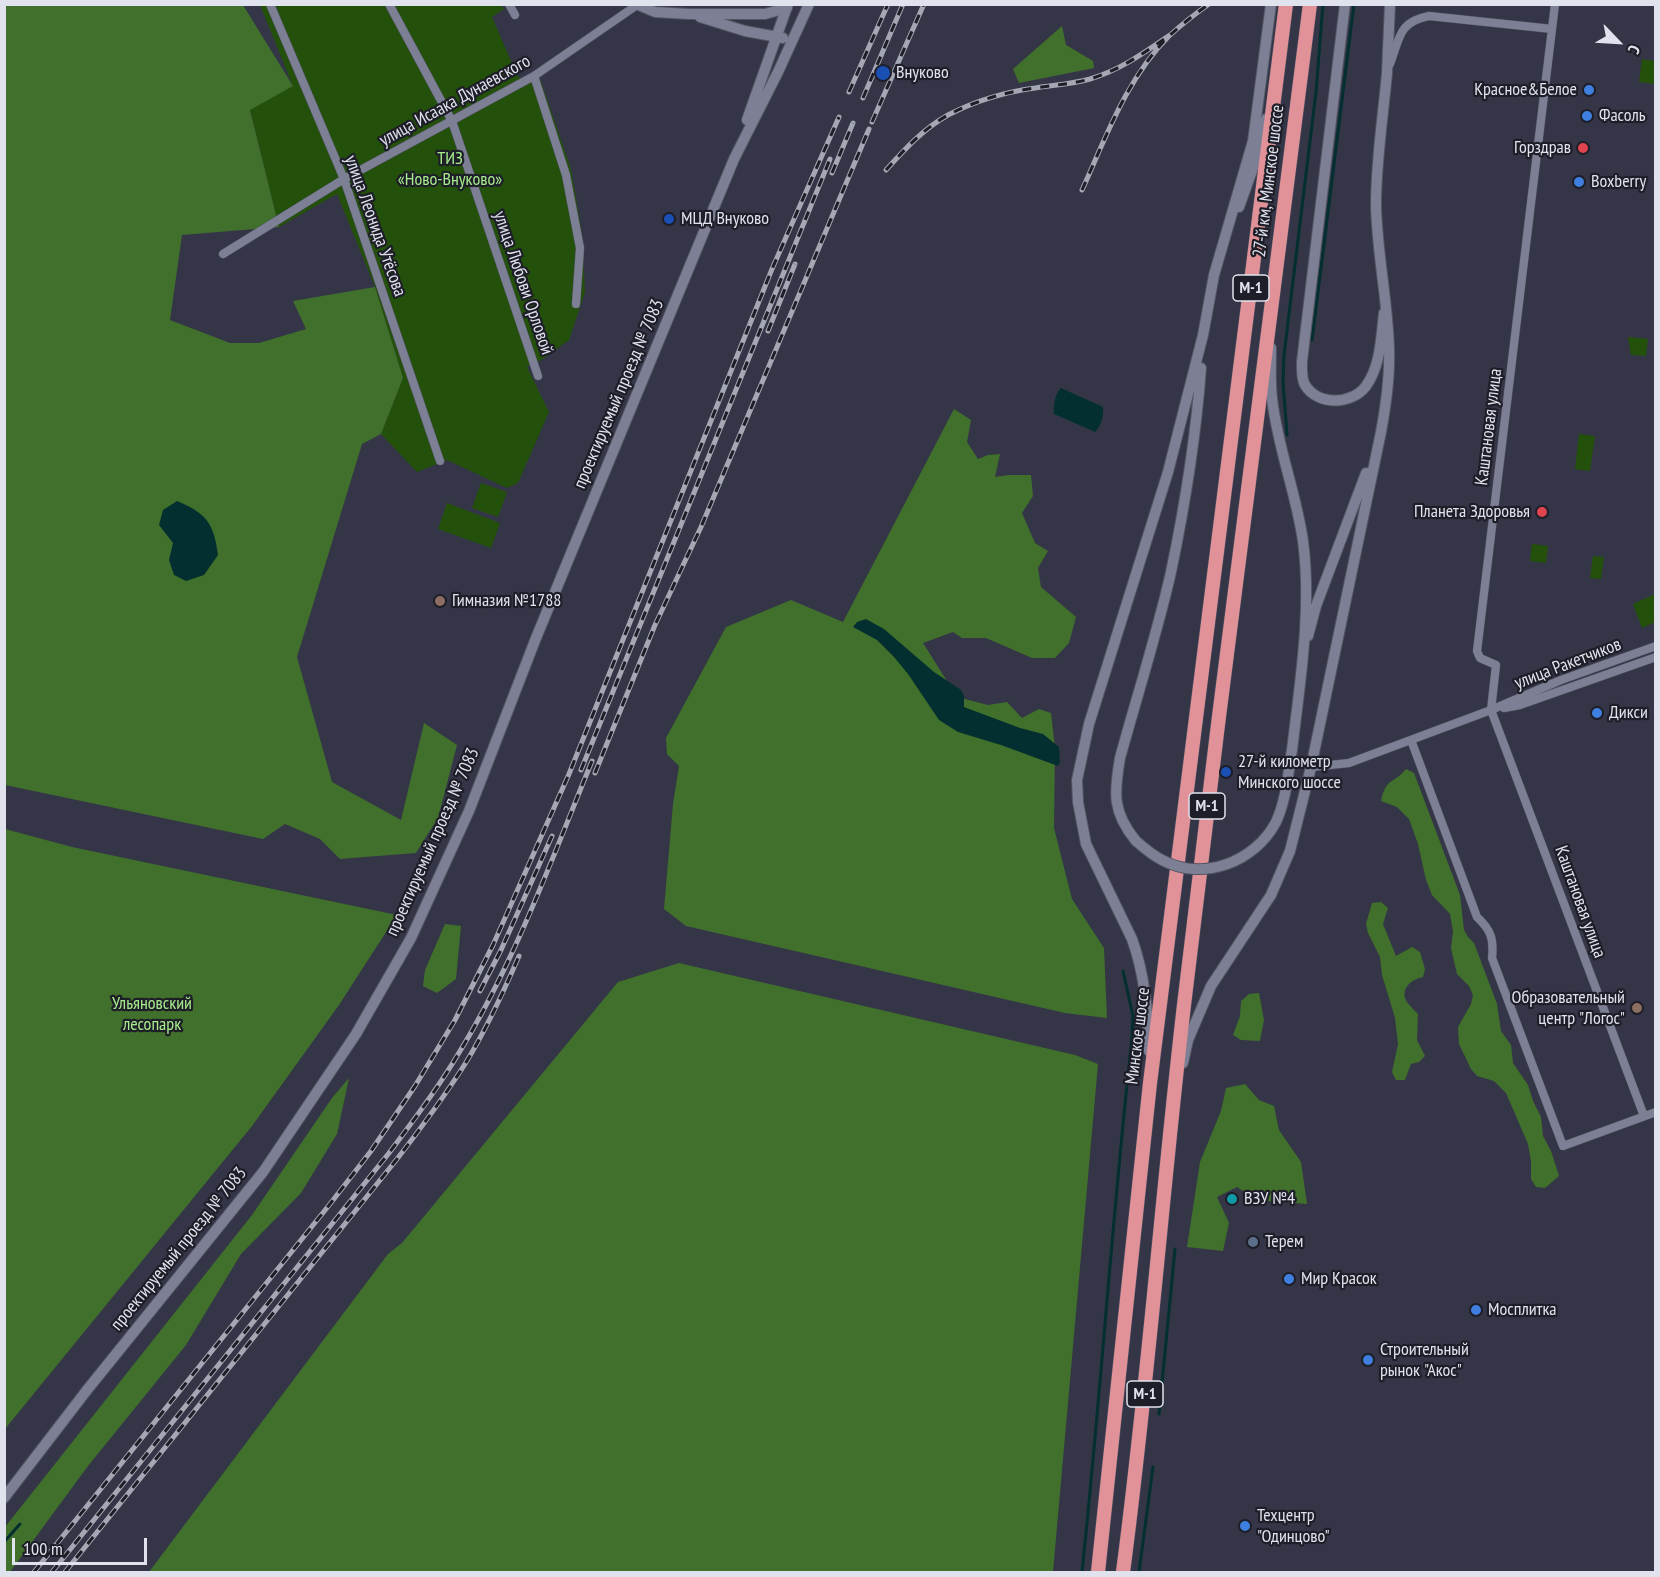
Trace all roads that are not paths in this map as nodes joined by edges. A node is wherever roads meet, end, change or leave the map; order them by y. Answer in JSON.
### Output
{"nodes":[{"id":1,"x":270,"y":4,"type":"edge"},
{"id":2,"x":389,"y":4,"type":"edge"},
{"id":3,"x":509,"y":4,"type":"edge"},
{"id":4,"x":809,"y":4,"type":"edge"},
{"id":5,"x":1271,"y":4,"type":"edge"},
{"id":6,"x":1286,"y":4,"type":"edge"},
{"id":7,"x":1310,"y":4,"type":"edge"},
{"id":8,"x":1345,"y":4,"type":"edge"},
{"id":9,"x":1389,"y":4,"type":"edge"},
{"id":10,"x":1396,"y":4,"type":"edge"},
{"id":11,"x":1555,"y":4,"type":"edge"},
{"id":12,"x":637,"y":5,"type":"edge"},
{"id":13,"x":788,"y":6,"type":"edge"},
{"id":14,"x":688,"y":14,"type":"junction"},
{"id":15,"x":765,"y":14,"type":"junction"},
{"id":16,"x":515,"y":15,"type":"dead end"},
{"id":17,"x":781,"y":25,"type":"junction"},
{"id":18,"x":1552,"y":29,"type":"junction"},
{"id":19,"x":777,"y":37,"type":"junction"},
{"id":20,"x":793,"y":38,"type":"junction"},
{"id":21,"x":1278,"y":72,"type":"junction"},
{"id":22,"x":1387,"y":73,"type":"junction"},
{"id":23,"x":534,"y":76,"type":"junction"},
{"id":24,"x":452,"y":121,"type":"junction"},
{"id":25,"x":736,"y":153,"type":"junction"},
{"id":26,"x":344,"y":179,"type":"junction"},
{"id":27,"x":223,"y":254,"type":"dead end"},
{"id":28,"x":1218,"y":258,"type":"junction"},
{"id":29,"x":1272,"y":299,"type":"junction"},
{"id":30,"x":576,"y":304,"type":"dead end"},
{"id":31,"x":1386,"y":304,"type":"junction"},
{"id":32,"x":1203,"y":335,"type":"junction"},
{"id":33,"x":538,"y":376,"type":"dead end"},
{"id":34,"x":1381,"y":432,"type":"junction"},
{"id":35,"x":440,"y":461,"type":"dead end"},
{"id":36,"x":1224,"y":505,"type":"joint"},
{"id":37,"x":1656,"y":646,"type":"edge"},
{"id":38,"x":1303,"y":654,"type":"junction"},
{"id":39,"x":1656,"y":657,"type":"edge"},
{"id":40,"x":1491,"y":710,"type":"junction"},
{"id":41,"x":1411,"y":740,"type":"junction"},
{"id":42,"x":1311,"y":767,"type":"junction"},
{"id":43,"x":1150,"y":1083,"type":"junction"},
{"id":44,"x":1172,"y":1107,"type":"junction"},
{"id":45,"x":1656,"y":1112,"type":"edge"},
{"id":46,"x":1644,"y":1116,"type":"junction"},
{"id":47,"x":4,"y":1498,"type":"edge"},
{"id":48,"x":1098,"y":1572,"type":"edge"},
{"id":49,"x":1123,"y":1572,"type":"edge"}],
"edges":[{"from":1,"to":26,"type":"street","name":"улица Леонида Утёсова"},
{"from":2,"to":24,"type":"street","name":"улица Любови Орловой"},
{"from":3,"to":16,"type":"street"},
{"from":4,"to":20,"type":"main road","name":"проектируемый проезд № 7083"},
{"from":5,"to":28,"type":"main road"},
{"from":6,"to":21,"type":"highway","name":"27-й км, Минское шоссе","number":"М-1"},
{"from":7,"to":29,"type":"highway","name":"27-й км, Минское шоссе","number":"М-1"},
{"from":8,"to":31,"type":"main road"},
{"from":9,"to":22,"type":"main road"},
{"from":10,"to":22,"type":"main road"},
{"from":11,"to":18,"type":"street","name":"Каштановая улица"},
{"from":12,"to":14,"type":"main road"},
{"from":12,"to":23,"type":"street","name":"улица Исаака Дунаевского"},
{"from":13,"to":15,"type":"main road"},
{"from":13,"to":17,"type":"main road","name":"проектируемый проезд № 7083"},
{"from":14,"to":15,"type":"main road"},
{"from":14,"to":19,"type":"main road"},
{"from":15,"to":17,"type":"main road"},
{"from":17,"to":19,"type":"main road","name":"проектируемый проезд № 7083"},
{"from":17,"to":20,"type":"main road"},
{"from":18,"to":22,"type":"street"},
{"from":18,"to":40,"type":"street","name":"Каштановая улица"},
{"from":19,"to":20,"type":"main road"},
{"from":19,"to":25,"type":"main road","name":"проектируемый проезд № 7083"},
{"from":20,"to":25,"type":"main road","name":"проектируемый проезд № 7083"},
{"from":21,"to":28,"type":"main road"},
{"from":21,"to":36,"type":"highway","name":"27-й км, Минское шоссе","number":"М-1"},
{"from":22,"to":31,"type":"main road"},
{"from":23,"to":24,"type":"street","name":"улица Исаака Дунаевского"},
{"from":23,"to":30,"type":"street"},
{"from":24,"to":26,"type":"street","name":"улица Исаака Дунаевского"},
{"from":24,"to":33,"type":"street","name":"улица Любови Орловой"},
{"from":25,"to":47,"type":"main road","name":"проектируемый проезд № 7083"},
{"from":26,"to":27,"type":"street","name":"улица Исаака Дунаевского"},
{"from":26,"to":35,"type":"street","name":"улица Леонида Утёсова"},
{"from":28,"to":32,"type":"main road"},
{"from":29,"to":38,"type":"main road"},
{"from":29,"to":44,"type":"highway","name":"27-й км, Минское шоссе","number":"М-1"},
{"from":31,"to":34,"type":"main road"},
{"from":32,"to":38,"type":"main road","bridge":true},
{"from":32,"to":43,"type":"main road"},
{"from":34,"to":38,"type":"main road"},
{"from":34,"to":42,"type":"main road"},
{"from":36,"to":43,"type":"highway","name":"Минское шоссе","number":"М-1"},
{"from":37,"to":40,"type":"street","name":"улица Ракетчиков"},
{"from":39,"to":40,"type":"street","name":"улица Ракетчиков"},
{"from":40,"to":41,"type":"street","name":"улица Ракетчиков"},
{"from":40,"to":46,"type":"street","name":"Каштановая улица"},
{"from":41,"to":42,"type":"street","name":"улица Ракетчиков"},
{"from":41,"to":46,"type":"street"},
{"from":42,"to":44,"type":"main road"},
{"from":43,"to":48,"type":"highway","name":"Минское шоссе","number":"М-1"},
{"from":44,"to":49,"type":"highway","number":"М-1"},
{"from":45,"to":46,"type":"street"}]}
